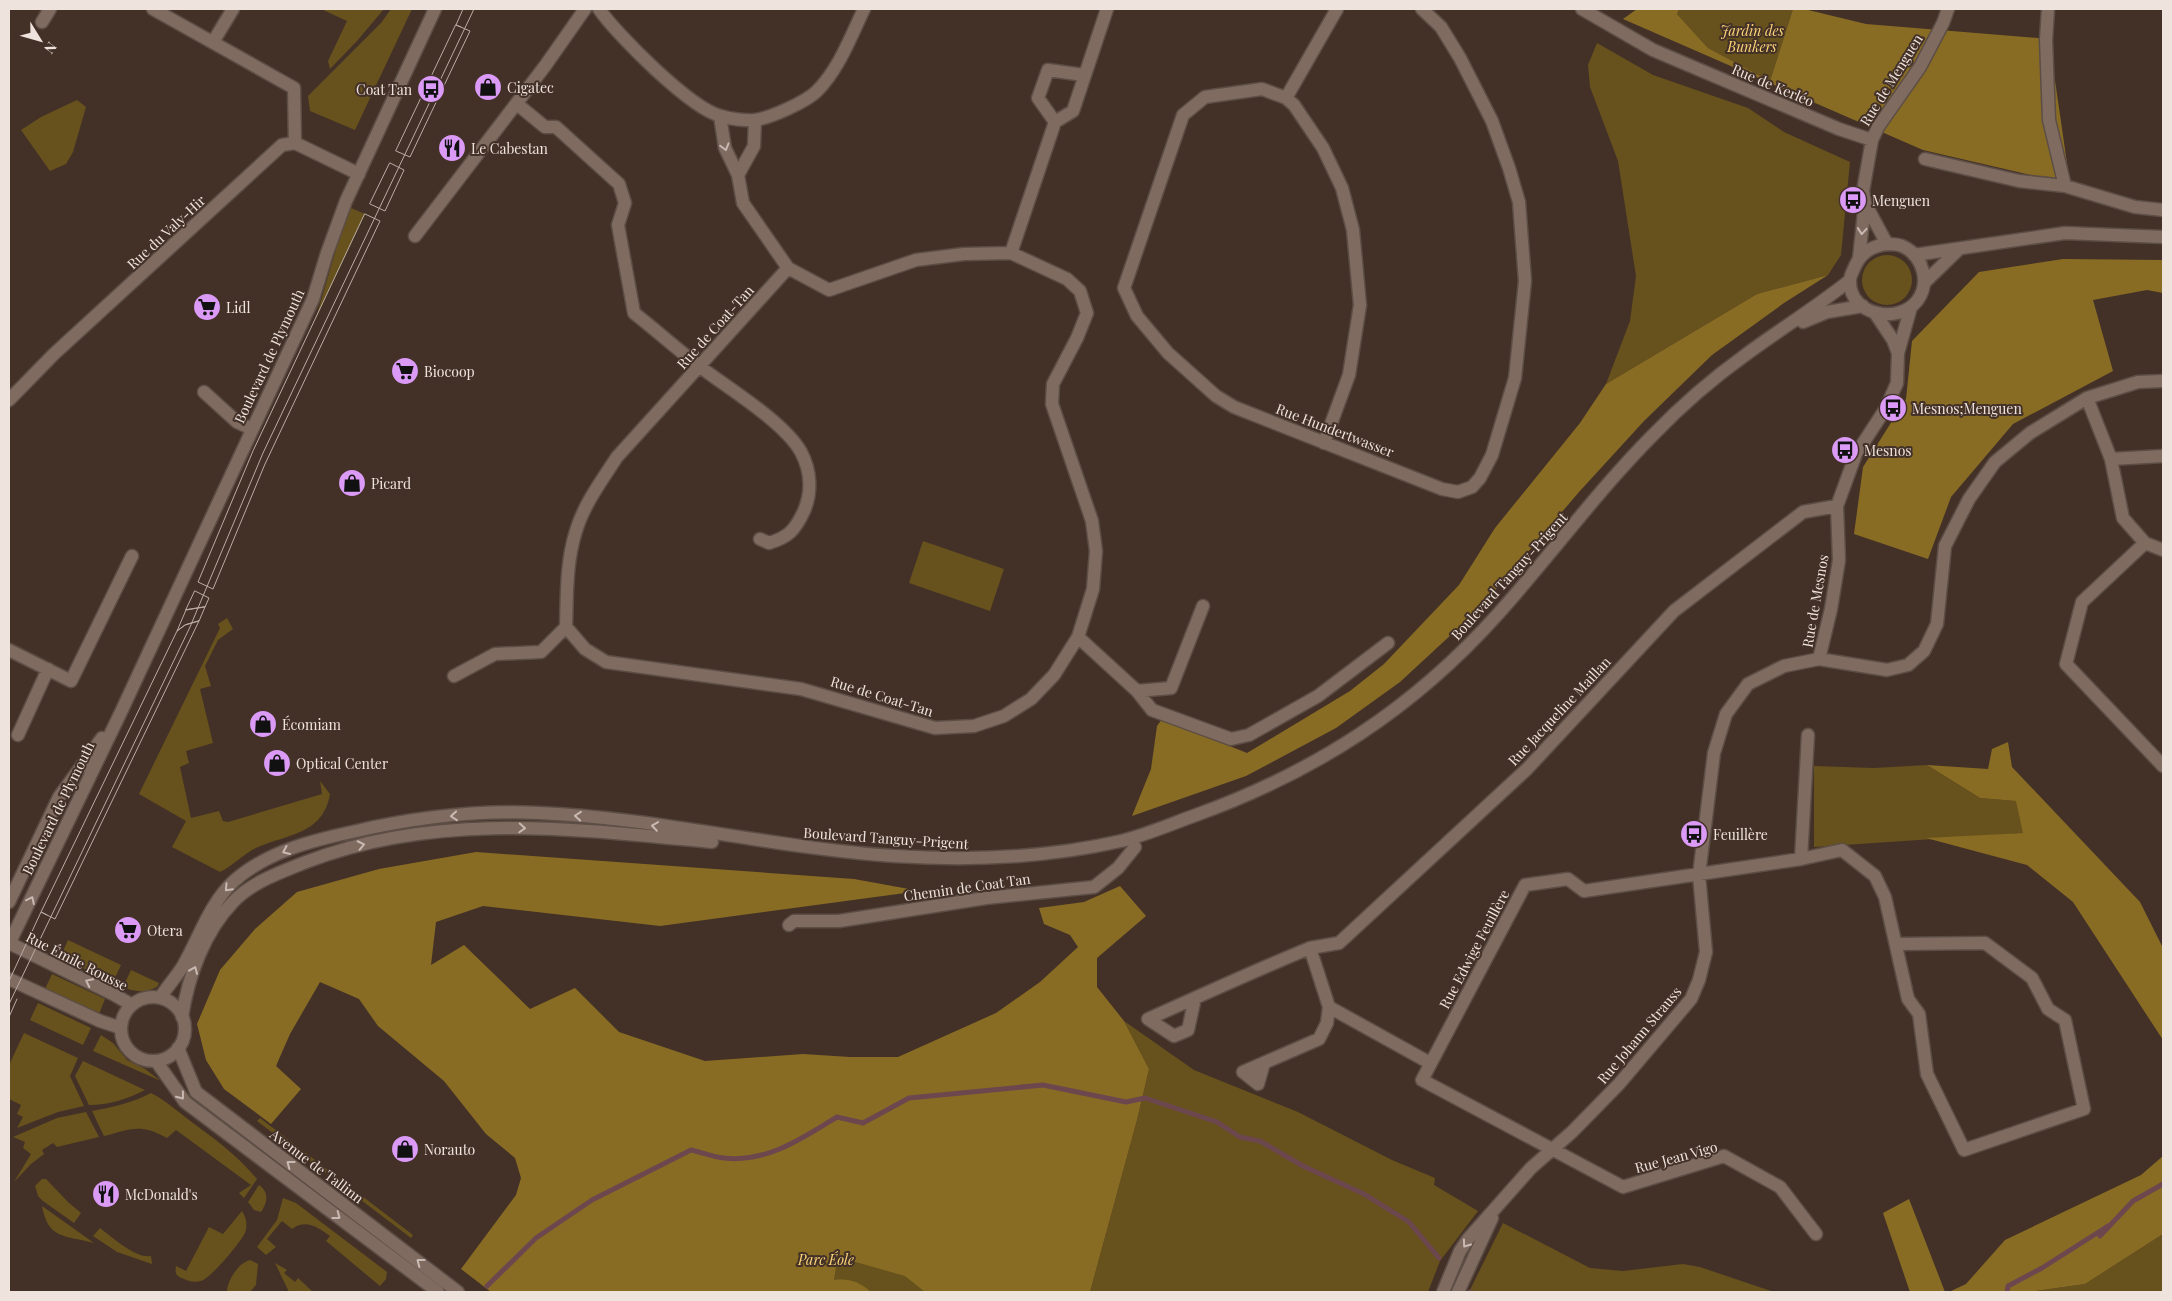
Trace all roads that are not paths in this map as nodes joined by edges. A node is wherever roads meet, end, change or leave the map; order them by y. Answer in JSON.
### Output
{"nodes":[{"id":1,"x":50,"y":9,"type":"edge"},
{"id":2,"x":153,"y":9,"type":"edge"},
{"id":3,"x":233,"y":9,"type":"edge"},
{"id":4,"x":435,"y":9,"type":"edge"},
{"id":5,"x":585,"y":9,"type":"edge"},
{"id":6,"x":599,"y":9,"type":"edge"},
{"id":7,"x":864,"y":9,"type":"edge"},
{"id":8,"x":1107,"y":9,"type":"edge"},
{"id":9,"x":1337,"y":9,"type":"edge"},
{"id":10,"x":1422,"y":9,"type":"edge"},
{"id":11,"x":1582,"y":9,"type":"edge"},
{"id":12,"x":1948,"y":9,"type":"edge"},
{"id":13,"x":2048,"y":9,"type":"edge"},
{"id":14,"x":42,"y":22,"type":"dead end"},
{"id":15,"x":213,"y":42,"type":"junction"},
{"id":16,"x":1084,"y":75,"type":"junction"},
{"id":17,"x":1286,"y":98,"type":"junction"},
{"id":18,"x":517,"y":104,"type":"junction"},
{"id":19,"x":720,"y":116,"type":"junction"},
{"id":20,"x":755,"y":120,"type":"junction"},
{"id":21,"x":1055,"y":122,"type":"junction"},
{"id":22,"x":1872,"y":140,"type":"junction"},
{"id":23,"x":295,"y":143,"type":"junction"},
{"id":24,"x":1925,"y":159,"type":"dead end"},
{"id":25,"x":359,"y":174,"type":"junction"},
{"id":26,"x":738,"y":175,"type":"junction"},
{"id":27,"x":2065,"y":186,"type":"junction"},
{"id":28,"x":1865,"y":203,"type":"junction"},
{"id":29,"x":2163,"y":210,"type":"edge"},
{"id":30,"x":416,"y":236,"type":"dead end"},
{"id":31,"x":2163,"y":237,"type":"edge"},
{"id":32,"x":1886,"y":244,"type":"junction"},
{"id":33,"x":1958,"y":250,"type":"junction"},
{"id":34,"x":1011,"y":253,"type":"junction"},
{"id":35,"x":1914,"y":255,"type":"junction"},
{"id":36,"x":1859,"y":258,"type":"junction"},
{"id":37,"x":788,"y":268,"type":"junction"},
{"id":38,"x":1849,"y":281,"type":"junction"},
{"id":39,"x":1924,"y":283,"type":"junction"},
{"id":40,"x":1863,"y":306,"type":"junction"},
{"id":41,"x":1911,"y":308,"type":"junction"},
{"id":42,"x":1875,"y":313,"type":"junction"},
{"id":43,"x":1780,"y":331,"type":"junction"},
{"id":44,"x":1898,"y":353,"type":"junction"},
{"id":45,"x":700,"y":367,"type":"junction"},
{"id":46,"x":2163,"y":381,"type":"edge"},
{"id":47,"x":204,"y":392,"type":"dead end"},
{"id":48,"x":2087,"y":398,"type":"junction"},
{"id":49,"x":9,"y":400,"type":"edge"},
{"id":50,"x":252,"y":429,"type":"junction"},
{"id":51,"x":1324,"y":443,"type":"junction"},
{"id":52,"x":2163,"y":456,"type":"edge"},
{"id":53,"x":2111,"y":460,"type":"junction"},
{"id":54,"x":1837,"y":506,"type":"junction"},
{"id":55,"x":760,"y":539,"type":"dead end"},
{"id":56,"x":2145,"y":543,"type":"junction"},
{"id":57,"x":2163,"y":550,"type":"edge"},
{"id":58,"x":132,"y":556,"type":"dead end"},
{"id":59,"x":1203,"y":606,"type":"dead end"},
{"id":60,"x":566,"y":627,"type":"junction"},
{"id":61,"x":1078,"y":637,"type":"junction"},
{"id":62,"x":1388,"y":643,"type":"dead end"},
{"id":63,"x":9,"y":650,"type":"edge"},
{"id":64,"x":1819,"y":659,"type":"junction"},
{"id":65,"x":48,"y":670,"type":"junction"},
{"id":66,"x":454,"y":676,"type":"dead end"},
{"id":67,"x":1137,"y":692,"type":"junction"},
{"id":68,"x":121,"y":712,"type":"junction"},
{"id":69,"x":18,"y":734,"type":"dead end"},
{"id":70,"x":1808,"y":735,"type":"dead end"},
{"id":71,"x":2163,"y":766,"type":"edge"},
{"id":72,"x":1140,"y":835,"type":"junction"},
{"id":73,"x":790,"y":846,"type":"junction"},
{"id":74,"x":1801,"y":859,"type":"junction"},
{"id":75,"x":1699,"y":875,"type":"junction"},
{"id":76,"x":9,"y":902,"type":"edge"},
{"id":77,"x":789,"y":925,"type":"dead end"},
{"id":78,"x":9,"y":944,"type":"edge"},
{"id":79,"x":1896,"y":944,"type":"junction"},
{"id":80,"x":1310,"y":948,"type":"junction"},
{"id":81,"x":9,"y":979,"type":"edge"},
{"id":82,"x":160,"y":998,"type":"junction"},
{"id":83,"x":1195,"y":998,"type":"dead end"},
{"id":84,"x":132,"y":1005,"type":"junction"},
{"id":85,"x":1329,"y":1007,"type":"junction"},
{"id":86,"x":182,"y":1017,"type":"junction"},
{"id":87,"x":121,"y":1028,"type":"junction"},
{"id":88,"x":178,"y":1048,"type":"junction"},
{"id":89,"x":156,"y":1061,"type":"junction"},
{"id":90,"x":1264,"y":1063,"type":"dead end"},
{"id":91,"x":1430,"y":1063,"type":"junction"},
{"id":92,"x":1554,"y":1148,"type":"junction"},
{"id":93,"x":1498,"y":1207,"type":"junction"},
{"id":94,"x":1816,"y":1234,"type":"dead end"},
{"id":95,"x":438,"y":1292,"type":"edge"},
{"id":96,"x":458,"y":1292,"type":"edge"},
{"id":97,"x":1443,"y":1292,"type":"edge"},
{"id":98,"x":1458,"y":1292,"type":"edge"}],
"edges":[{"from":1,"to":14,"type":"street"},
{"from":2,"to":15,"type":"street"},
{"from":3,"to":15,"type":"street"},
{"from":4,"to":25,"type":"street","name":"Boulevard de Plymouth"},
{"from":5,"to":18,"type":"street"},
{"from":6,"to":19,"type":"street"},
{"from":7,"to":20,"type":"street"},
{"from":8,"to":16,"type":"street"},
{"from":9,"to":17,"type":"street"},
{"from":10,"to":51,"type":"street","name":"Rue Hundertwasser"},
{"from":11,"to":22,"type":"street","name":"Rue de Kerléo"},
{"from":12,"to":22,"type":"street","name":"Rue de Menguen"},
{"from":13,"to":27,"type":"street"},
{"from":15,"to":23,"type":"street"},
{"from":16,"to":21,"type":"street"},
{"from":16,"to":21,"type":"street"},
{"from":17,"to":51,"type":"street"},
{"from":17,"to":51,"type":"street","name":"Rue Hundertwasser"},
{"from":18,"to":30,"type":"street"},
{"from":18,"to":45,"type":"street"},
{"from":19,"to":20,"type":"street"},
{"from":19,"to":26,"type":"street","name":"Rue de Coat-Tan","one_way":true},
{"from":20,"to":26,"type":"street"},
{"from":21,"to":34,"type":"street"},
{"from":22,"to":28,"type":"street"},
{"from":23,"to":25,"type":"street"},
{"from":23,"to":49,"type":"street","name":"Rue du Valy-Hir"},
{"from":24,"to":27,"type":"street"},
{"from":25,"to":50,"type":"street","name":"Boulevard de Plymouth"},
{"from":26,"to":37,"type":"street","name":"Rue de Coat-Tan"},
{"from":27,"to":29,"type":"street"},
{"from":28,"to":32,"type":"street"},
{"from":28,"to":36,"type":"street","one_way":true},
{"from":31,"to":33,"type":"street"},
{"from":32,"to":35,"type":"street"},
{"from":32,"to":36,"type":"street"},
{"from":33,"to":35,"type":"street"},
{"from":33,"to":39,"type":"street"},
{"from":34,"to":37,"type":"street","name":"Rue de Coat-Tan"},
{"from":34,"to":61,"type":"street","name":"Rue de Coat-Tan"},
{"from":35,"to":39,"type":"street"},
{"from":36,"to":38,"type":"street"},
{"from":37,"to":45,"type":"street","name":"Rue de Coat-Tan"},
{"from":38,"to":40,"type":"street"},
{"from":38,"to":43,"type":"street","name":"Boulevard Tanguy-Prigent"},
{"from":39,"to":41,"type":"street"},
{"from":40,"to":42,"type":"street"},
{"from":40,"to":43,"type":"street","name":"Boulevard Tanguy-Prigent"},
{"from":41,"to":42,"type":"street"},
{"from":41,"to":44,"type":"street","name":"Rue de Mesnos"},
{"from":42,"to":44,"type":"street","name":"Rue de Mesnos"},
{"from":43,"to":72,"type":"street","name":"Boulevard Tanguy-Prigent"},
{"from":44,"to":54,"type":"street","name":"Rue de Mesnos"},
{"from":45,"to":55,"type":"street"},
{"from":45,"to":60,"type":"street","name":"Rue de Coat-Tan"},
{"from":46,"to":48,"type":"street"},
{"from":47,"to":50,"type":"street"},
{"from":48,"to":53,"type":"street"},
{"from":48,"to":64,"type":"street"},
{"from":50,"to":68,"type":"street","name":"Boulevard de Plymouth"},
{"from":52,"to":53,"type":"street"},
{"from":53,"to":56,"type":"street"},
{"from":54,"to":64,"type":"street","name":"Rue de Mesnos"},
{"from":54,"to":80,"type":"street","name":"Rue Jacqueline Maillan"},
{"from":56,"to":57,"type":"street"},
{"from":56,"to":71,"type":"street"},
{"from":58,"to":65,"type":"street"},
{"from":59,"to":67,"type":"street"},
{"from":60,"to":61,"type":"street","name":"Rue de Coat-Tan"},
{"from":60,"to":66,"type":"street"},
{"from":61,"to":67,"type":"street"},
{"from":62,"to":67,"type":"street"},
{"from":63,"to":65,"type":"street"},
{"from":64,"to":75,"type":"street","name":"Rue Johann Strauss"},
{"from":65,"to":69,"type":"street"},
{"from":68,"to":76,"type":"street","name":"Boulevard de Plymouth"},
{"from":78,"to":68,"type":"street","name":"Boulevard de Plymouth","one_way":true},
{"from":70,"to":74,"type":"street"},
{"from":72,"to":73,"type":"street","name":"Boulevard Tanguy-Prigent"},
{"from":72,"to":77,"type":"street","name":"Chemin de Coat Tan"},
{"from":73,"to":82,"type":"street","name":"Boulevard Tanguy-Prigent","one_way":true},
{"from":86,"to":73,"type":"street","name":"Boulevard Tanguy-Prigent","one_way":true},
{"from":74,"to":75,"type":"street"},
{"from":74,"to":79,"type":"street"},
{"from":75,"to":91,"type":"street","name":"Rue Edwige Feuillère"},
{"from":75,"to":92,"type":"street","name":"Rue Johann Strauss"},
{"from":84,"to":78,"type":"street","name":"Rue Émile Rousse","one_way":true},
{"from":79,"to":79,"type":"street"},
{"from":80,"to":83,"type":"street","name":"Rue Jacqueline Maillan"},
{"from":80,"to":85,"type":"street"},
{"from":81,"to":87,"type":"street"},
{"from":82,"to":84,"type":"street"},
{"from":82,"to":86,"type":"street"},
{"from":84,"to":87,"type":"street"},
{"from":85,"to":90,"type":"street"},
{"from":85,"to":91,"type":"street"},
{"from":86,"to":88,"type":"street"},
{"from":87,"to":89,"type":"street"},
{"from":88,"to":89,"type":"street"},
{"from":96,"to":88,"type":"street","name":"Avenue de Tallinn","one_way":true},
{"from":89,"to":95,"type":"street","name":"Avenue de Tallinn","one_way":true},
{"from":91,"to":92,"type":"street","name":"Rue Edwige Feuillère"},
{"from":92,"to":93,"type":"street","name":"Rue Johann Strauss"},
{"from":92,"to":94,"type":"street","name":"Rue Jean Vigo"},
{"from":93,"to":97,"type":"street","name":"Rue Johann Strauss","one_way":true},
{"from":93,"to":98,"type":"street","name":"Rue Johann Strauss"}]}
